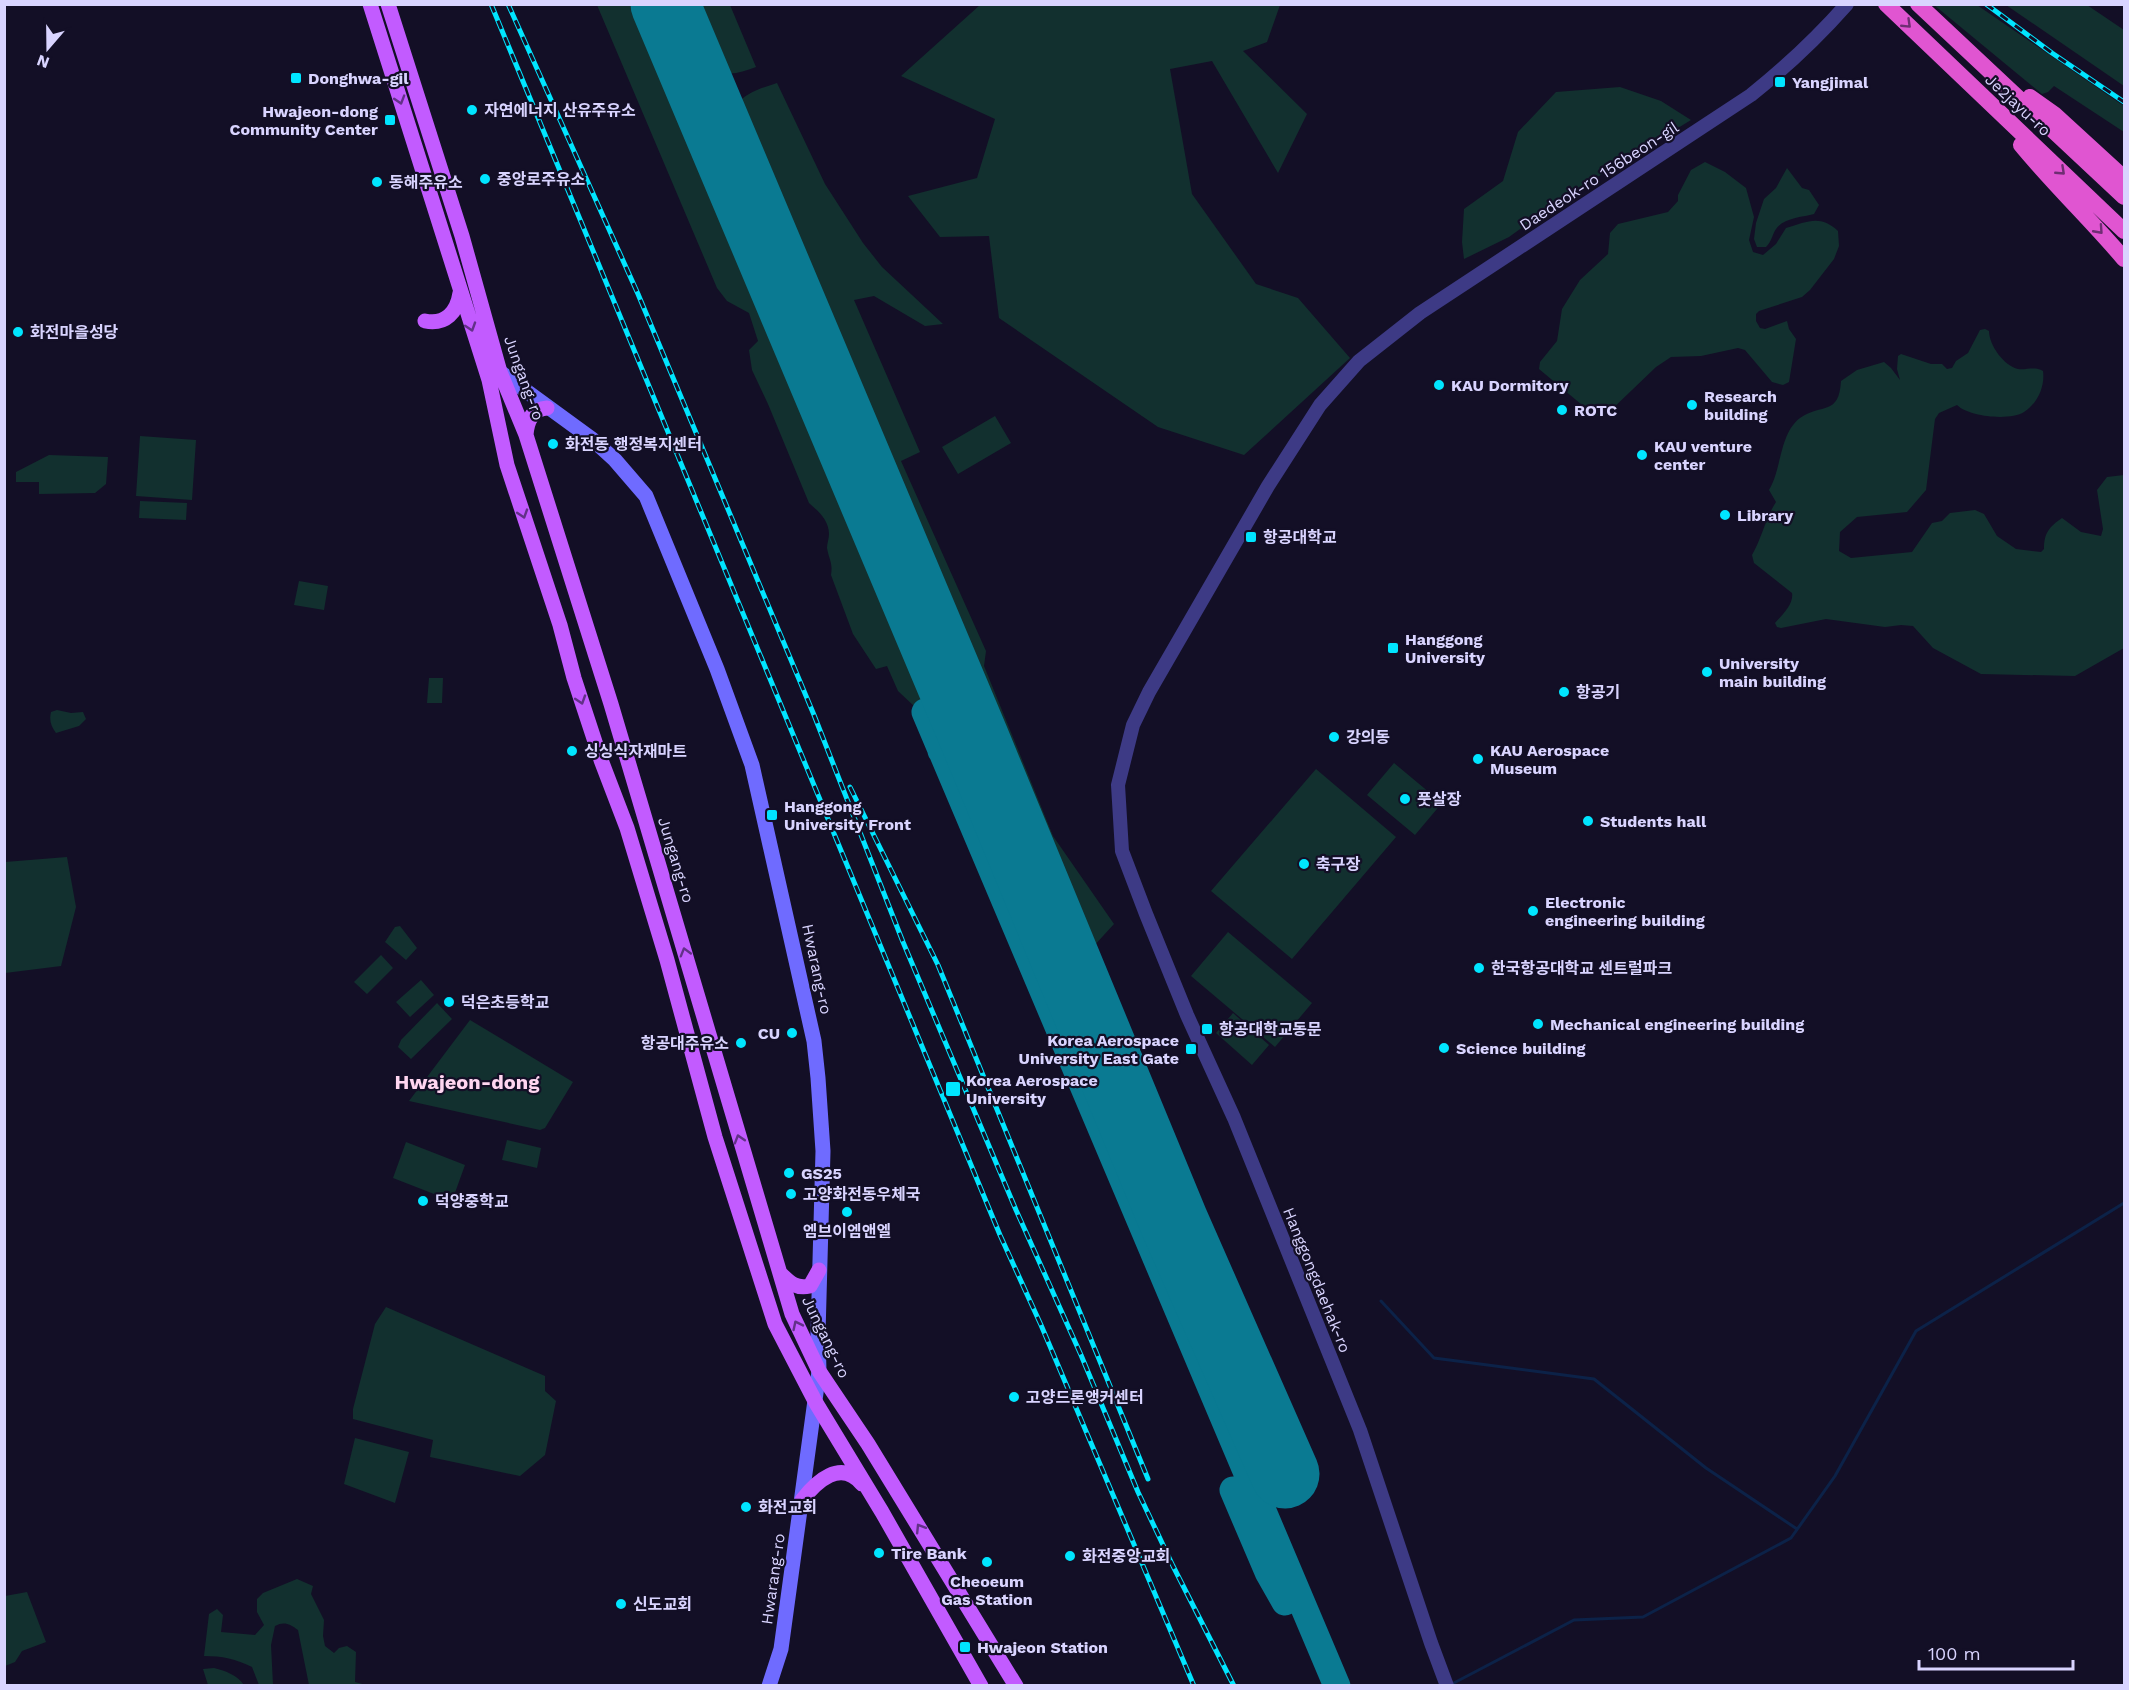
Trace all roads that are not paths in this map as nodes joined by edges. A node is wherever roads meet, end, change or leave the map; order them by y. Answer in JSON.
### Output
{"nodes":[{"id":1,"x":370,"y":4,"type":"edge"},
{"id":2,"x":388,"y":4,"type":"edge"},
{"id":3,"x":1847,"y":4,"type":"edge"},
{"id":4,"x":1886,"y":4,"type":"edge"},
{"id":5,"x":1918,"y":4,"type":"edge"},
{"id":6,"x":1973,"y":56,"type":"junction"},
{"id":7,"x":1977,"y":91,"type":"junction"},
{"id":8,"x":2124,"y":178,"type":"edge"},
{"id":9,"x":2124,"y":197,"type":"edge"},
{"id":10,"x":2124,"y":231,"type":"edge"},
{"id":11,"x":2124,"y":259,"type":"edge"},
{"id":12,"x":460,"y":292,"type":"junction"},
{"id":13,"x":425,"y":321,"type":"dead end"},
{"id":14,"x":481,"y":358,"type":"junction"},
{"id":15,"x":500,"y":372,"type":"junction"},
{"id":16,"x":547,"y":408,"type":"junction"},
{"id":17,"x":526,"y":435,"type":"junction"},
{"id":18,"x":1146,"y":914,"type":"joint"},
{"id":19,"x":819,"y":1270,"type":"junction"},
{"id":20,"x":781,"y":1274,"type":"junction"},
{"id":21,"x":819,"y":1371,"type":"junction"},
{"id":22,"x":816,"y":1403,"type":"junction"},
{"id":23,"x":870,"y":1494,"type":"junction"},
{"id":24,"x":802,"y":1500,"type":"junction"},
{"id":25,"x":769,"y":1686,"type":"edge"},
{"id":26,"x":981,"y":1686,"type":"edge"},
{"id":27,"x":1016,"y":1686,"type":"edge"},
{"id":28,"x":1447,"y":1686,"type":"edge"}],
"edges":[{"from":1,"to":12,"type":"main road","name":"Jungang-ro","one_way":true},
{"from":2,"to":15,"type":"main road","name":"Jungang-ro"},
{"from":3,"to":18,"type":"street","name":"Daedeok-ro 156beon-gil"},
{"from":4,"to":7,"type":"highway","name":"Je2jayu-ro","one_way":true},
{"from":5,"to":6,"type":"highway","name":"Je2jayu-ro"},
{"from":6,"to":8,"type":"highway"},
{"from":6,"to":9,"type":"highway","name":"Je2jayu-ro"},
{"from":7,"to":10,"type":"highway","name":"Je2jayu-ro","one_way":true},
{"from":7,"to":11,"type":"highway","one_way":true},
{"from":12,"to":13,"type":"main road"},
{"from":12,"to":14,"type":"main road","name":"Jungang-ro","one_way":true},
{"from":14,"to":15,"type":"main road","name":"Hwarang-ro"},
{"from":14,"to":22,"type":"main road","name":"Jungang-ro","one_way":true},
{"from":15,"to":16,"type":"main road","name":"Hwarang-ro"},
{"from":15,"to":17,"type":"main road","name":"Jungang-ro"},
{"from":16,"to":17,"type":"main road"},
{"from":16,"to":19,"type":"main road","name":"Hwarang-ro"},
{"from":20,"to":17,"type":"main road","name":"Jungang-ro","one_way":true},
{"from":18,"to":28,"type":"street","name":"Hanggongdaehak-ro"},
{"from":19,"to":20,"type":"main road"},
{"from":19,"to":21,"type":"main road","name":"Hwarang-ro"},
{"from":21,"to":20,"type":"main road","name":"Jungang-ro","one_way":true},
{"from":21,"to":22,"type":"main road","name":"Hwarang-ro"},
{"from":27,"to":21,"type":"main road","name":"Jungang-ro","one_way":true},
{"from":22,"to":23,"type":"main road","name":"Jungang-ro"},
{"from":22,"to":24,"type":"main road","name":"Hwarang-ro"},
{"from":23,"to":24,"type":"main road"},
{"from":23,"to":26,"type":"main road","name":"Jungang-ro"},
{"from":24,"to":25,"type":"main road","name":"Hwarang-ro"}]}
